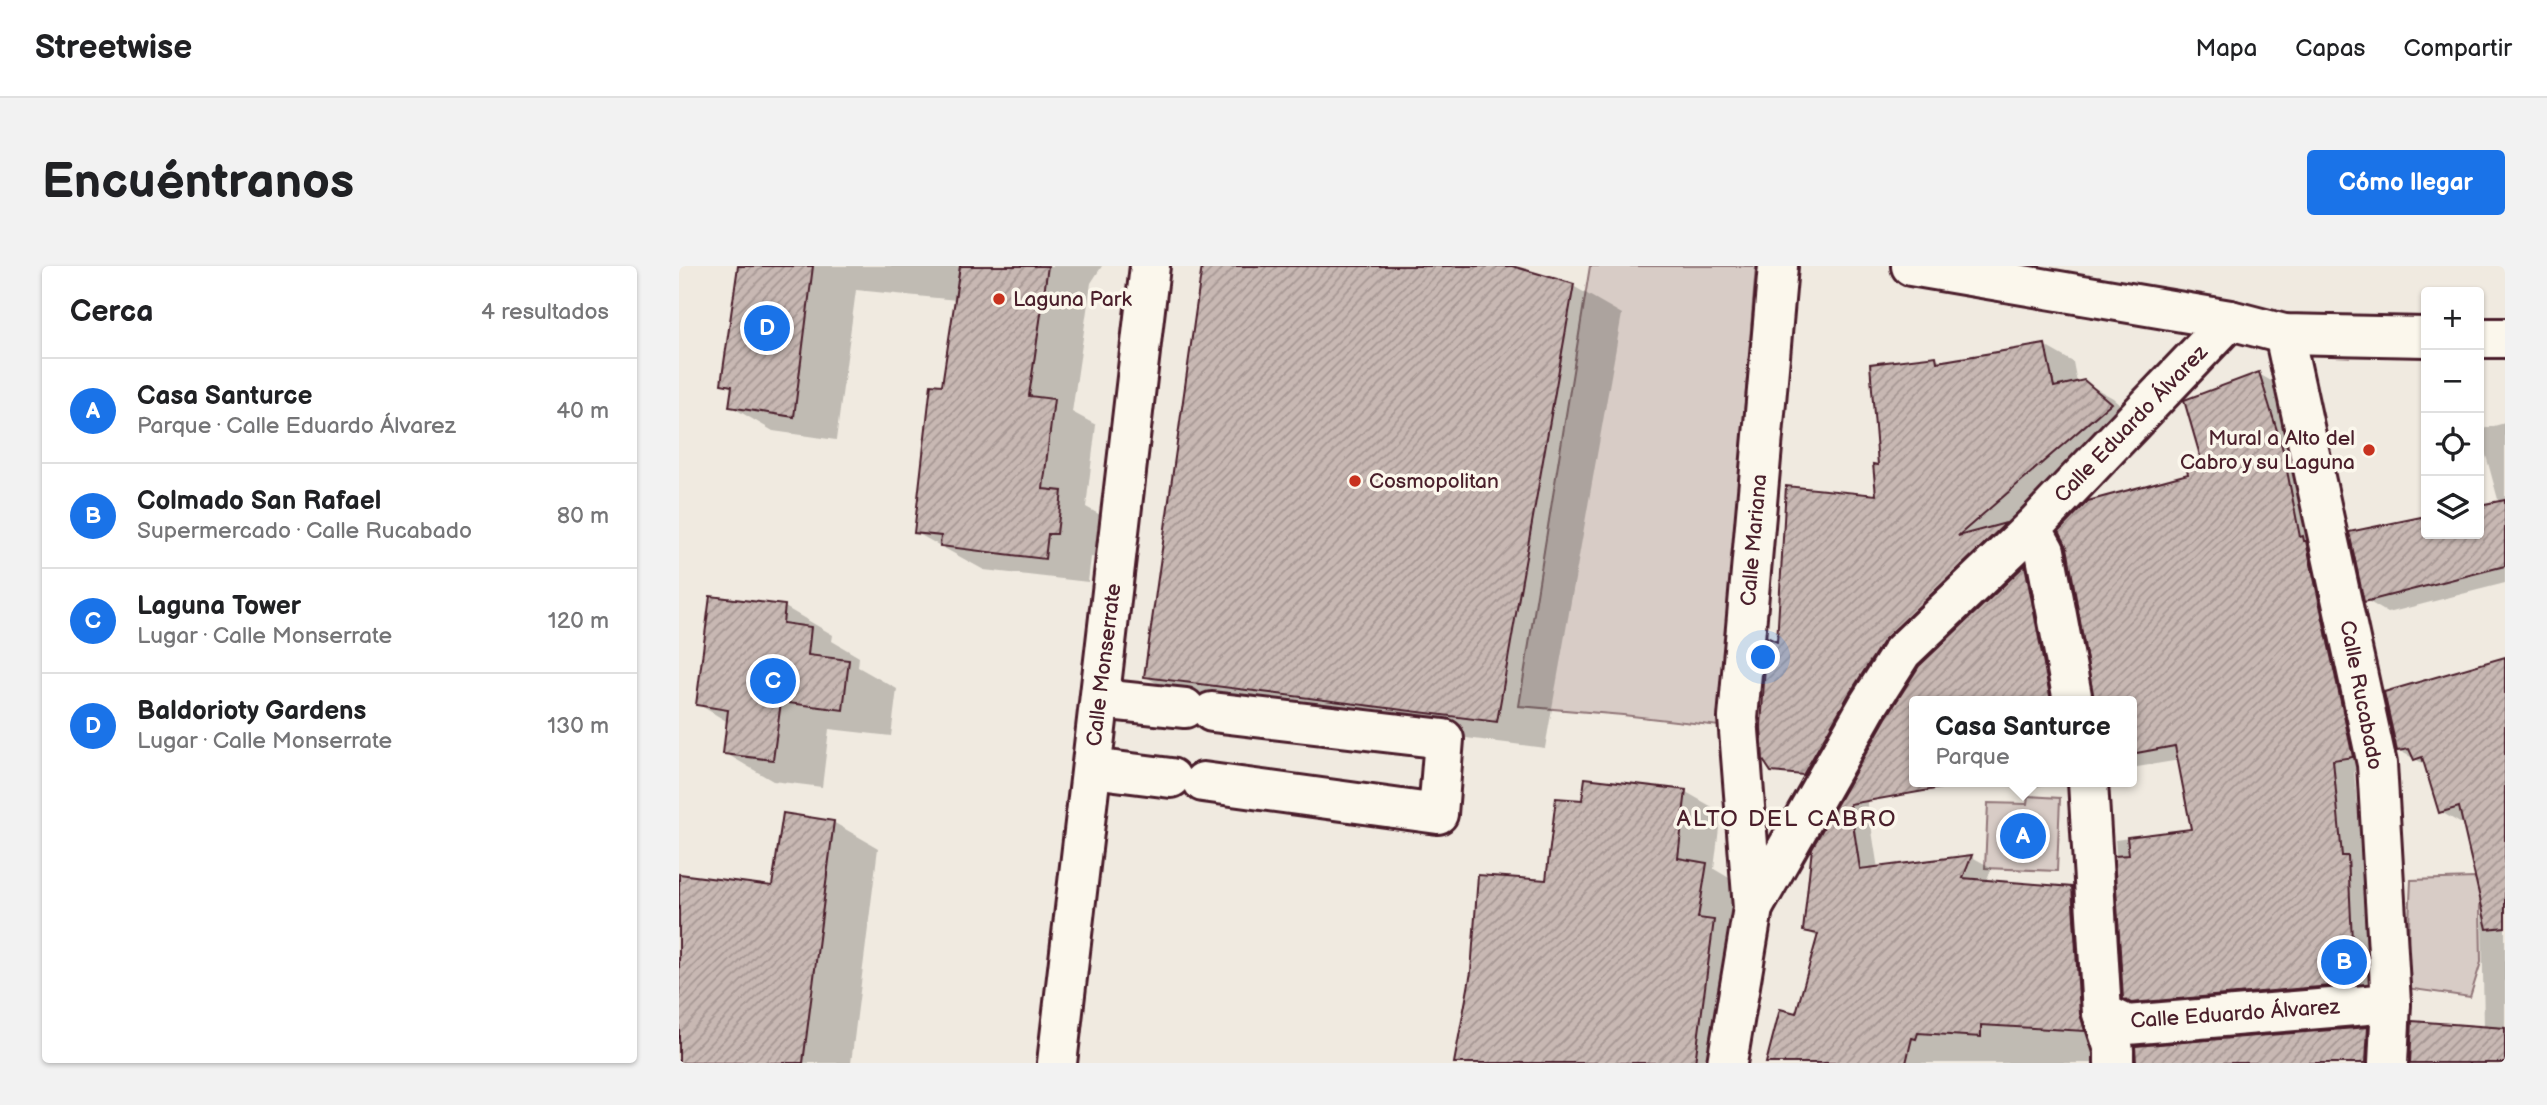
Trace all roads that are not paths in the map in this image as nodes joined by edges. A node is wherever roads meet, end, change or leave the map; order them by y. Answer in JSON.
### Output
{"nodes":[{"id":1,"x":1150,"y":266,"type":"edge"},
{"id":2,"x":1778,"y":266,"type":"edge"},
{"id":3,"x":1911,"y":266,"type":"edge"},
{"id":4,"x":2230,"y":320,"type":"junction"},
{"id":5,"x":2284,"y":334,"type":"junction"},
{"id":6,"x":2421,"y":337,"type":"edge"},
{"id":7,"x":2484,"y":338,"type":"edge"},
{"id":8,"x":2505,"y":338,"type":"edge"},
{"id":9,"x":2032,"y":528,"type":"junction"},
{"id":10,"x":2072,"y":696,"type":"edge"},
{"id":11,"x":1100,"y":699,"type":"junction"},
{"id":12,"x":1092,"y":768,"type":"junction"},
{"id":13,"x":2088,"y":787,"type":"edge"},
{"id":14,"x":1753,"y":908,"type":"junction"},
{"id":15,"x":2391,"y":1003,"type":"junction"},
{"id":16,"x":2102,"y":1013,"type":"junction"},
{"id":17,"x":1057,"y":1063,"type":"edge"},
{"id":18,"x":1727,"y":1063,"type":"edge"},
{"id":19,"x":2114,"y":1063,"type":"edge"},
{"id":20,"x":2388,"y":1063,"type":"edge"}],
"edges":[{"from":1,"to":11,"type":"street","name":"Calle Monserrate"},
{"from":2,"to":14,"type":"street","name":"Calle Mariana"},
{"from":3,"to":4,"type":"street"},
{"from":4,"to":5,"type":"street"},
{"from":4,"to":9,"type":"street","name":"Calle Eduardo Álvarez"},
{"from":5,"to":6,"type":"street"},
{"from":5,"to":15,"type":"street","name":"Calle Rucabado"},
{"from":7,"to":8,"type":"street"},
{"from":9,"to":10,"type":"street"},
{"from":9,"to":14,"type":"street","name":"Calle Eduardo Álvarez"},
{"from":11,"to":12,"type":"street","name":"Calle Monserrate"},
{"from":11,"to":12,"type":"street"},
{"from":12,"to":17,"type":"street","name":"Calle Monserrate"},
{"from":13,"to":16,"type":"street","name":"Calle Eduardo Álvarez"},
{"from":14,"to":18,"type":"street","name":"Calle Mariana"},
{"from":15,"to":16,"type":"street","name":"Calle Eduardo Álvarez"},
{"from":15,"to":20,"type":"street","name":"Calle Rucabado"},
{"from":16,"to":19,"type":"street"}]}
